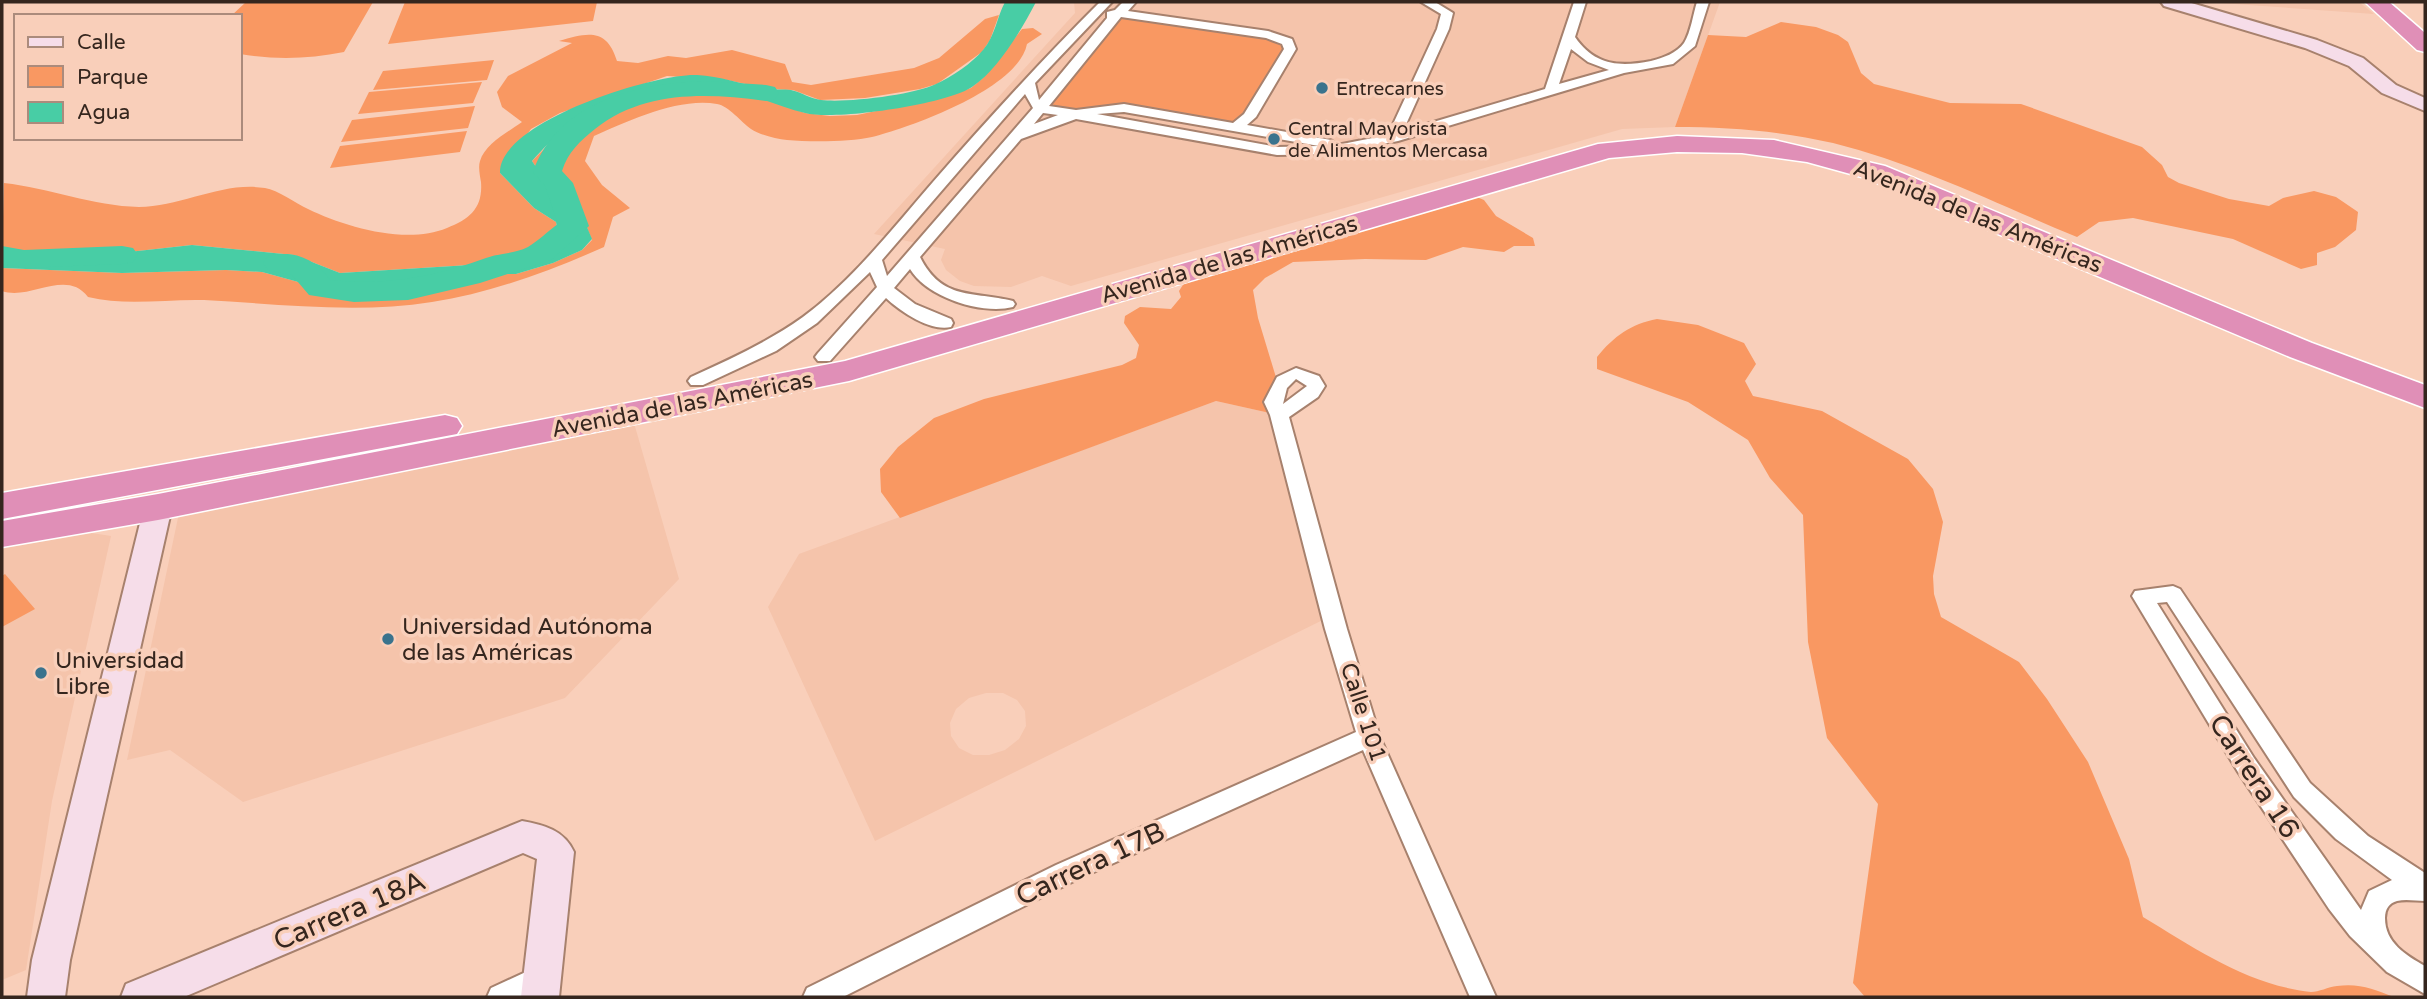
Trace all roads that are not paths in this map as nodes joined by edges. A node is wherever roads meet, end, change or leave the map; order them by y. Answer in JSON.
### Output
{"nodes":[{"id":1,"x":1106,"y":2,"type":"edge"},
{"id":2,"x":1130,"y":2,"type":"edge"},
{"id":3,"x":1427,"y":2,"type":"edge"},
{"id":4,"x":1580,"y":2,"type":"edge"},
{"id":5,"x":1703,"y":2,"type":"edge"},
{"id":6,"x":2170,"y":2,"type":"edge"},
{"id":7,"x":2376,"y":2,"type":"edge"},
{"id":8,"x":2402,"y":2,"type":"edge"},
{"id":9,"x":1118,"y":13,"type":"junction"},
{"id":10,"x":1086,"y":21,"type":"junction"},
{"id":11,"x":2425,"y":24,"type":"edge"},
{"id":12,"x":1570,"y":39,"type":"junction"},
{"id":13,"x":2425,"y":45,"type":"edge"},
{"id":14,"x":1622,"y":70,"type":"junction"},
{"id":15,"x":1028,"y":82,"type":"junction"},
{"id":16,"x":1550,"y":93,"type":"junction"},
{"id":17,"x":2425,"y":105,"type":"edge"},
{"id":18,"x":1040,"y":108,"type":"junction"},
{"id":19,"x":1095,"y":111,"type":"junction"},
{"id":20,"x":1078,"y":115,"type":"junction"},
{"id":21,"x":1237,"y":127,"type":"junction"},
{"id":22,"x":1015,"y":138,"type":"junction"},
{"id":23,"x":1393,"y":138,"type":"junction"},
{"id":24,"x":1350,"y":147,"type":"junction"},
{"id":25,"x":965,"y":154,"type":"junction"},
{"id":26,"x":997,"y":160,"type":"junction"},
{"id":27,"x":914,"y":212,"type":"junction"},
{"id":28,"x":947,"y":218,"type":"junction"},
{"id":29,"x":913,"y":258,"type":"junction"},
{"id":30,"x":874,"y":259,"type":"junction"},
{"id":31,"x":885,"y":289,"type":"junction"},
{"id":32,"x":1005,"y":314,"type":"junction"},
{"id":33,"x":945,"y":323,"type":"junction"},
{"id":34,"x":824,"y":357,"type":"junction"},
{"id":35,"x":2425,"y":373,"type":"edge"},
{"id":36,"x":697,"y":381,"type":"junction"},
{"id":37,"x":800,"y":382,"type":"junction"},
{"id":38,"x":2425,"y":397,"type":"edge"},
{"id":39,"x":1279,"y":415,"type":"dead end"},
{"id":40,"x":2,"y":506,"type":"edge"},
{"id":41,"x":158,"y":507,"type":"junction"},
{"id":42,"x":2,"y":534,"type":"edge"},
{"id":43,"x":1369,"y":737,"type":"junction"},
{"id":44,"x":2425,"y":888,"type":"edge"},
{"id":45,"x":2380,"y":949,"type":"junction"},
{"id":46,"x":2425,"y":981,"type":"edge"},
{"id":47,"x":542,"y":987,"type":"edge"},
{"id":48,"x":46,"y":997,"type":"edge"},
{"id":49,"x":140,"y":997,"type":"edge"},
{"id":50,"x":500,"y":997,"type":"edge"},
{"id":51,"x":816,"y":997,"type":"edge"},
{"id":52,"x":1483,"y":997,"type":"edge"}],
"edges":[{"from":1,"to":10,"type":"street"},
{"from":2,"to":9,"type":"street"},
{"from":3,"to":23,"type":"street"},
{"from":4,"to":12,"type":"street"},
{"from":5,"to":14,"type":"street"},
{"from":6,"to":17,"type":"street"},
{"from":7,"to":13,"type":"highway"},
{"from":8,"to":11,"type":"highway"},
{"from":9,"to":10,"type":"street"},
{"from":9,"to":18,"type":"street"},
{"from":9,"to":21,"type":"street"},
{"from":10,"to":15,"type":"street"},
{"from":12,"to":14,"type":"street"},
{"from":12,"to":16,"type":"street"},
{"from":14,"to":16,"type":"street"},
{"from":15,"to":18,"type":"street"},
{"from":15,"to":25,"type":"street"},
{"from":16,"to":23,"type":"street"},
{"from":18,"to":19,"type":"street"},
{"from":18,"to":20,"type":"street"},
{"from":18,"to":22,"type":"street"},
{"from":19,"to":20,"type":"street"},
{"from":19,"to":21,"type":"street"},
{"from":20,"to":22,"type":"street"},
{"from":20,"to":24,"type":"street"},
{"from":21,"to":24,"type":"street"},
{"from":22,"to":26,"type":"street"},
{"from":23,"to":24,"type":"street"},
{"from":25,"to":26,"type":"street"},
{"from":25,"to":27,"type":"street"},
{"from":26,"to":28,"type":"street"},
{"from":27,"to":28,"type":"street"},
{"from":27,"to":30,"type":"street"},
{"from":28,"to":29,"type":"street"},
{"from":29,"to":31,"type":"street"},
{"from":29,"to":32,"type":"street"},
{"from":30,"to":31,"type":"street"},
{"from":30,"to":36,"type":"street"},
{"from":31,"to":33,"type":"street"},
{"from":31,"to":34,"type":"street"},
{"from":32,"to":33,"type":"highway","name":"Avenida de las Américas"},
{"from":32,"to":35,"type":"highway","name":"Avenida de las Américas"},
{"from":32,"to":37,"type":"highway","name":"Avenida de las Américas"},
{"from":32,"to":38,"type":"highway","name":"Avenida de las Américas"},
{"from":33,"to":34,"type":"highway","name":"Avenida de las Américas"},
{"from":34,"to":36,"type":"highway","name":"Avenida de las Américas"},
{"from":34,"to":37,"type":"highway"},
{"from":36,"to":40,"type":"highway","name":"Avenida de las Américas"},
{"from":37,"to":41,"type":"highway","name":"Avenida de las Américas"},
{"from":39,"to":43,"type":"street","name":"Calle 101"},
{"from":41,"to":42,"type":"highway","name":"Avenida de las Américas"},
{"from":41,"to":48,"type":"street"},
{"from":43,"to":51,"type":"street","name":"Carrera 17B"},
{"from":43,"to":52,"type":"street","name":"Calle 101"},
{"from":44,"to":45,"type":"street"},
{"from":44,"to":45,"type":"street","name":"Carrera 16"},
{"from":45,"to":46,"type":"street","name":"Carrera 16"},
{"from":47,"to":49,"type":"street","name":"Carrera 18A"},
{"from":47,"to":50,"type":"street"}]}
